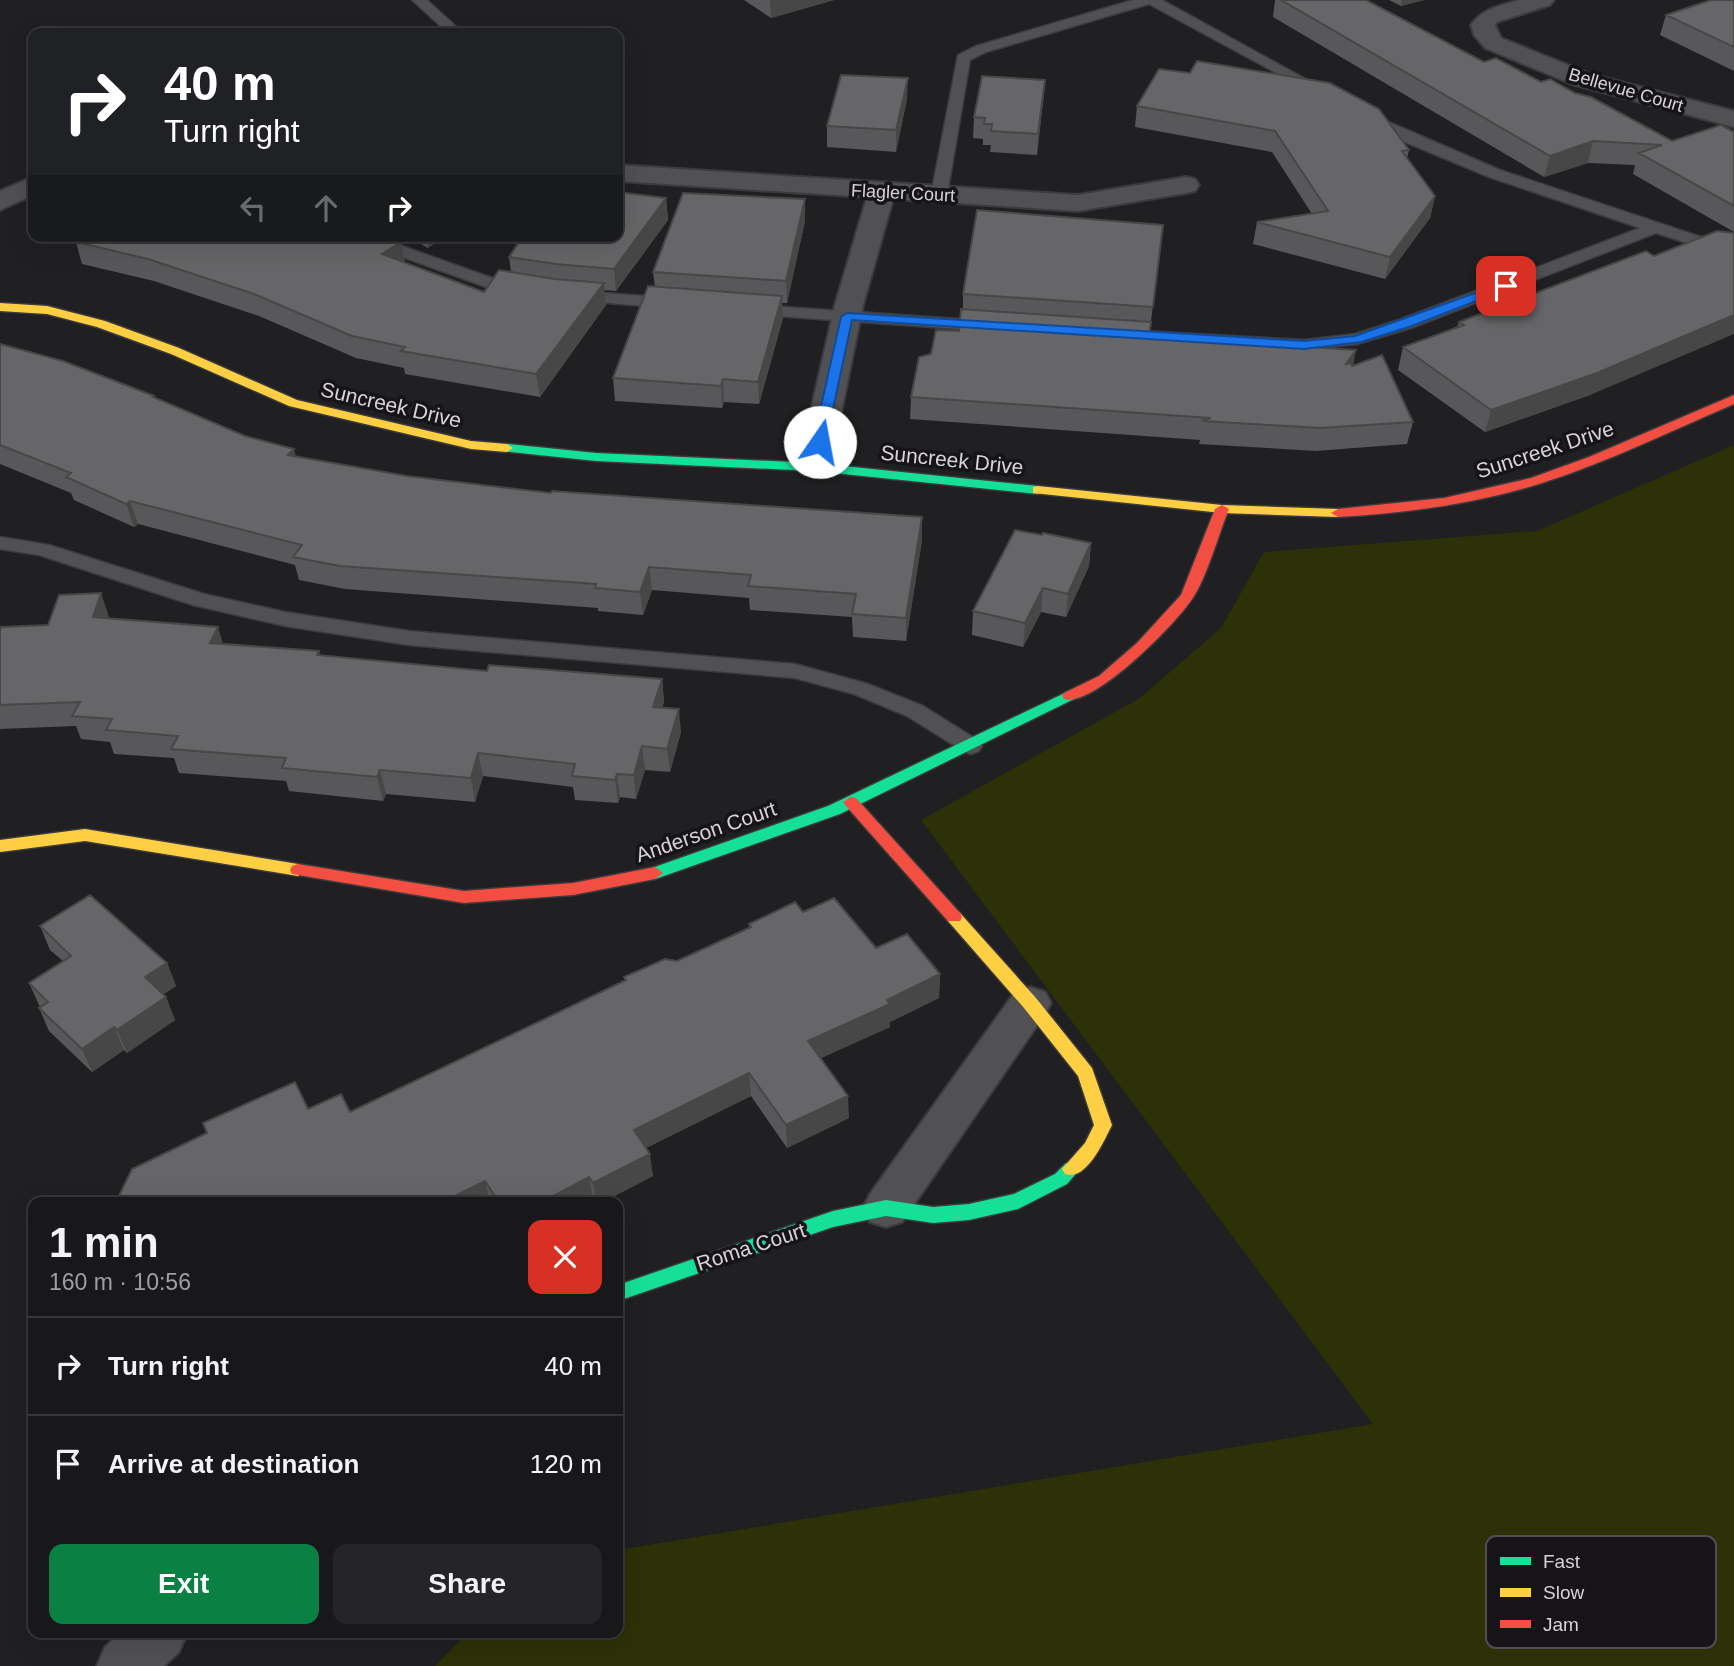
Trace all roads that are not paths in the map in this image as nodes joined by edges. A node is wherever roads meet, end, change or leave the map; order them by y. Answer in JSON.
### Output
{"nodes":[{"id":1,"x":419,"y":0,"type":"edge"},
{"id":2,"x":1150,"y":0,"type":"edge"},
{"id":3,"x":1542,"y":0,"type":"edge"},
{"id":4,"x":450,"y":28,"type":"edge"},
{"id":5,"x":1734,"y":119,"type":"edge"},
{"id":6,"x":623,"y":173,"type":"edge"},
{"id":7,"x":1186,"y":185,"type":"dead end"},
{"id":8,"x":28,"y":188,"type":"edge"},
{"id":9,"x":882,"y":192,"type":"junction"},
{"id":10,"x":939,"y":195,"type":"junction"},
{"id":11,"x":0,"y":202,"type":"edge"},
{"id":12,"x":1657,"y":228,"type":"junction"},
{"id":13,"x":375,"y":242,"type":"edge"},
{"id":14,"x":1734,"y":249,"type":"edge"},
{"id":15,"x":688,"y":305,"type":"edge"},
{"id":16,"x":0,"y":307,"type":"edge"},
{"id":17,"x":741,"y":309,"type":"edge"},
{"id":18,"x":847,"y":317,"type":"junction"},
{"id":19,"x":1012,"y":328,"type":"edge"},
{"id":20,"x":1109,"y":334,"type":"edge"},
{"id":21,"x":1734,"y":399,"type":"edge"},
{"id":22,"x":814,"y":467,"type":"junction"},
{"id":23,"x":1222,"y":509,"type":"junction"},
{"id":24,"x":0,"y":543,"type":"edge"},
{"id":25,"x":971,"y":746,"type":"junction"},
{"id":26,"x":851,"y":802,"type":"junction"},
{"id":27,"x":0,"y":846,"type":"edge"},
{"id":28,"x":1030,"y":1003,"type":"junction"},
{"id":29,"x":886,"y":1208,"type":"junction"},
{"id":30,"x":623,"y":1291,"type":"edge"},
{"id":31,"x":155,"y":1638,"type":"edge"},
{"id":32,"x":124,"y":1666,"type":"edge"}],
"edges":[{"from":1,"to":4,"type":"lane"},
{"from":2,"to":10,"type":"lane"},
{"from":2,"to":12,"type":"lane"},
{"from":3,"to":5,"type":"street","name":"Bellevue Court"},
{"from":6,"to":9,"type":"street","name":"Flagler Court"},
{"from":7,"to":10,"type":"street","name":"Flagler Court"},
{"from":8,"to":11,"type":"street"},
{"from":9,"to":10,"type":"street","name":"Flagler Court"},
{"from":9,"to":18,"type":"street"},
{"from":12,"to":14,"type":"lane"},
{"from":12,"to":20,"type":"lane"},
{"from":13,"to":15,"type":"lane"},
{"from":16,"to":22,"type":"street","name":"Suncreek Drive"},
{"from":17,"to":18,"type":"lane"},
{"from":18,"to":19,"type":"lane"},
{"from":18,"to":22,"type":"street"},
{"from":21,"to":23,"type":"street","name":"Suncreek Drive"},
{"from":22,"to":23,"type":"street","name":"Suncreek Drive"},
{"from":23,"to":25,"type":"street","name":"Anderson Court"},
{"from":24,"to":25,"type":"lane"},
{"from":25,"to":26,"type":"street","name":"Anderson Court"},
{"from":26,"to":27,"type":"street","name":"Anderson Court"},
{"from":26,"to":28,"type":"street","name":"Roma Court"},
{"from":28,"to":29,"type":"street"},
{"from":28,"to":29,"type":"street","name":"Roma Court"},
{"from":29,"to":30,"type":"street","name":"Roma Court"},
{"from":31,"to":32,"type":"street"}]}
